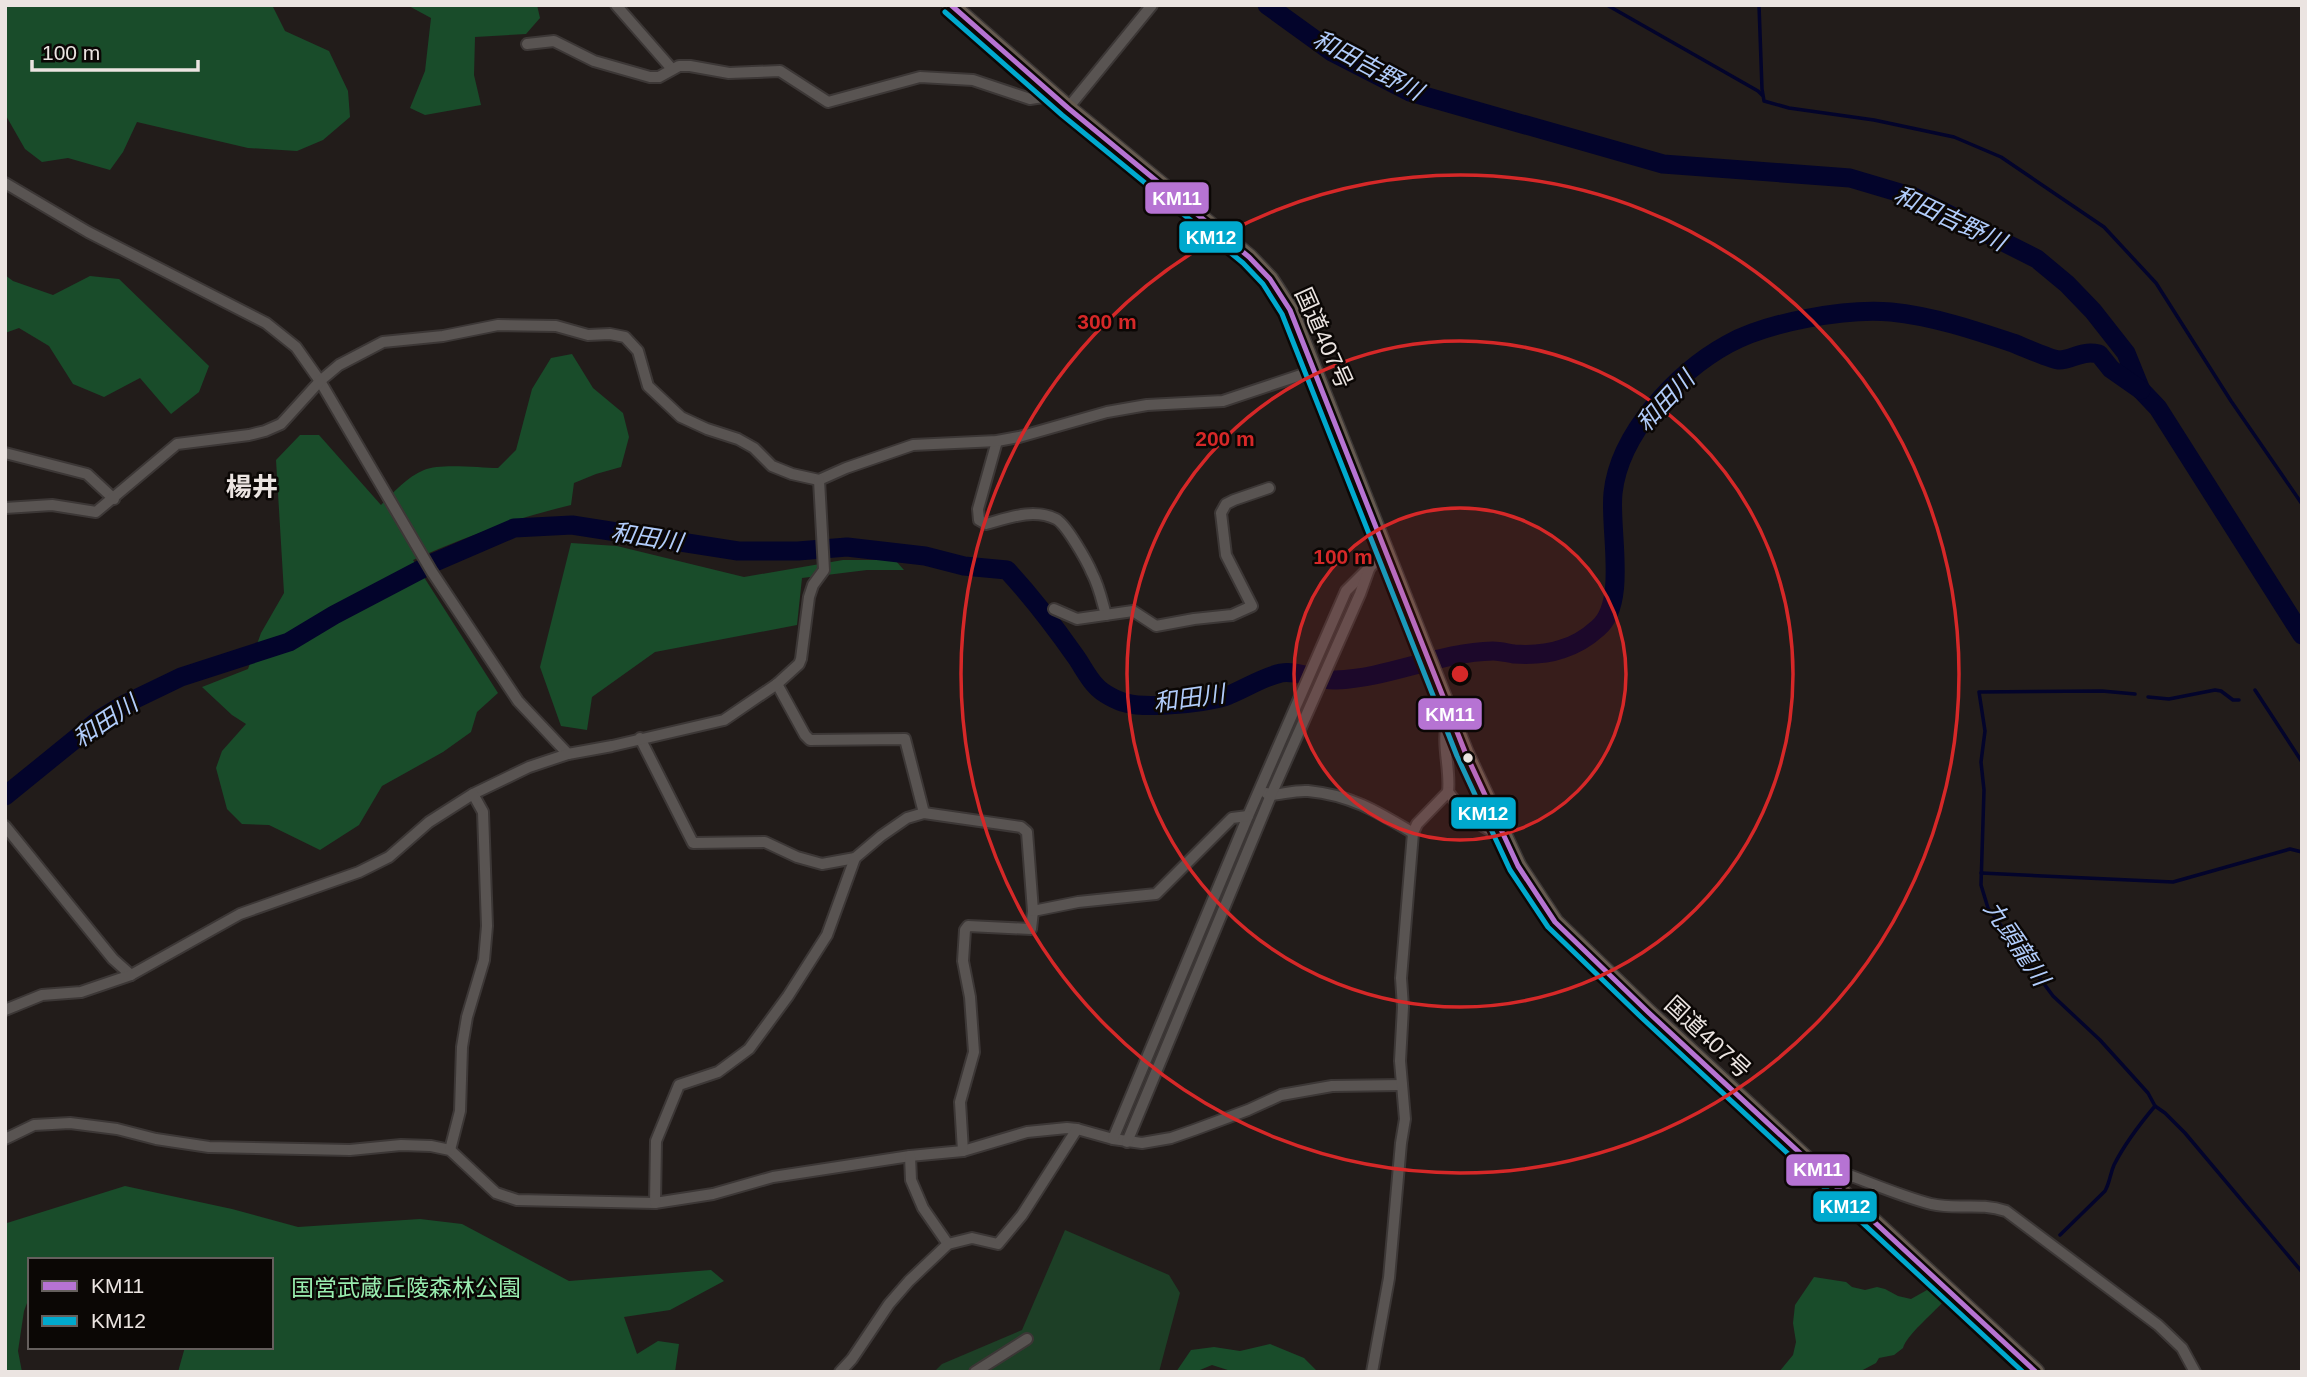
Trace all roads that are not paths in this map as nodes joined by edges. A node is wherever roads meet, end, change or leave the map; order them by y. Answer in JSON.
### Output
{"nodes":[{"id":1,"x":616,"y":5,"type":"edge"},
{"id":2,"x":951,"y":5,"type":"edge"},
{"id":3,"x":1152,"y":5,"type":"edge"},
{"id":4,"x":527,"y":44,"type":"dead end"},
{"id":5,"x":672,"y":69,"type":"junction"},
{"id":6,"x":1050,"y":91,"type":"junction"},
{"id":7,"x":1068,"y":108,"type":"junction"},
{"id":8,"x":5,"y":183,"type":"edge"},
{"id":9,"x":1316,"y":370,"type":"junction"},
{"id":10,"x":320,"y":381,"type":"junction"},
{"id":11,"x":997,"y":441,"type":"junction"},
{"id":12,"x":5,"y":453,"type":"edge"},
{"id":13,"x":819,"y":480,"type":"junction"},
{"id":14,"x":1269,"y":488,"type":"dead end"},
{"id":15,"x":114,"y":499,"type":"junction"},
{"id":16,"x":5,"y":508,"type":"edge"},
{"id":17,"x":1385,"y":552,"type":"junction"},
{"id":18,"x":1054,"y":609,"type":"dead end"},
{"id":19,"x":1106,"y":615,"type":"junction"},
{"id":20,"x":777,"y":684,"type":"junction"},
{"id":21,"x":1450,"y":715,"type":"junction"},
{"id":22,"x":639,"y":738,"type":"junction"},
{"id":23,"x":568,"y":754,"type":"junction"},
{"id":24,"x":1448,"y":792,"type":"junction"},
{"id":25,"x":1265,"y":793,"type":"junction"},
{"id":26,"x":472,"y":794,"type":"junction"},
{"id":27,"x":924,"y":813,"type":"junction"},
{"id":28,"x":1248,"y":816,"type":"junction"},
{"id":29,"x":5,"y":826,"type":"edge"},
{"id":30,"x":1413,"y":833,"type":"junction"},
{"id":31,"x":1503,"y":835,"type":"junction"},
{"id":32,"x":855,"y":858,"type":"junction"},
{"id":33,"x":1033,"y":911,"type":"junction"},
{"id":34,"x":131,"y":975,"type":"junction"},
{"id":35,"x":5,"y":1010,"type":"edge"},
{"id":36,"x":1402,"y":1085,"type":"junction"},
{"id":37,"x":1077,"y":1129,"type":"junction"},
{"id":38,"x":5,"y":1139,"type":"edge"},
{"id":39,"x":1113,"y":1139,"type":"junction"},
{"id":40,"x":1127,"y":1142,"type":"junction"},
{"id":41,"x":450,"y":1150,"type":"junction"},
{"id":42,"x":963,"y":1151,"type":"junction"},
{"id":43,"x":910,"y":1156,"type":"junction"},
{"id":44,"x":1821,"y":1172,"type":"junction"},
{"id":45,"x":655,"y":1203,"type":"junction"},
{"id":46,"x":948,"y":1244,"type":"junction"},
{"id":47,"x":1027,"y":1339,"type":"dead end"},
{"id":48,"x":840,"y":1372,"type":"edge"},
{"id":49,"x":975,"y":1372,"type":"edge"},
{"id":50,"x":1372,"y":1372,"type":"edge"},
{"id":51,"x":2036,"y":1372,"type":"edge"},
{"id":52,"x":2195,"y":1372,"type":"edge"}],
"edges":[{"from":1,"to":5,"type":"street"},
{"from":2,"to":6,"type":"highway","name":"国道407号"},
{"from":3,"to":7,"type":"street"},
{"from":4,"to":5,"type":"street"},
{"from":5,"to":6,"type":"street"},
{"from":6,"to":7,"type":"highway","name":"国道407号"},
{"from":7,"to":9,"type":"highway","name":"国道407号"},
{"from":8,"to":10,"type":"street"},
{"from":9,"to":11,"type":"street"},
{"from":9,"to":17,"type":"highway","name":"国道407号"},
{"from":10,"to":13,"type":"street"},
{"from":10,"to":15,"type":"street"},
{"from":10,"to":23,"type":"street"},
{"from":11,"to":13,"type":"street"},
{"from":11,"to":19,"type":"street"},
{"from":12,"to":15,"type":"street"},
{"from":13,"to":20,"type":"street"},
{"from":14,"to":19,"type":"street"},
{"from":15,"to":16,"type":"street"},
{"from":17,"to":21,"type":"highway","name":"国道407号"},
{"from":17,"to":25,"type":"street"},
{"from":18,"to":19,"type":"street"},
{"from":20,"to":22,"type":"street"},
{"from":20,"to":27,"type":"street"},
{"from":21,"to":24,"type":"street"},
{"from":21,"to":31,"type":"highway","name":"国道407号"},
{"from":22,"to":23,"type":"street"},
{"from":22,"to":32,"type":"street"},
{"from":23,"to":26,"type":"street"},
{"from":24,"to":30,"type":"street"},
{"from":24,"to":31,"type":"street"},
{"from":25,"to":28,"type":"street"},
{"from":25,"to":30,"type":"street"},
{"from":25,"to":40,"type":"street"},
{"from":26,"to":34,"type":"street"},
{"from":26,"to":41,"type":"street"},
{"from":27,"to":32,"type":"street"},
{"from":27,"to":33,"type":"street"},
{"from":28,"to":33,"type":"street"},
{"from":28,"to":39,"type":"street"},
{"from":29,"to":34,"type":"street"},
{"from":30,"to":36,"type":"street"},
{"from":31,"to":44,"type":"highway","name":"国道407号"},
{"from":32,"to":45,"type":"street"},
{"from":33,"to":42,"type":"street"},
{"from":34,"to":35,"type":"street"},
{"from":36,"to":40,"type":"street"},
{"from":36,"to":50,"type":"street"},
{"from":37,"to":39,"type":"street"},
{"from":37,"to":42,"type":"street"},
{"from":37,"to":46,"type":"street"},
{"from":38,"to":41,"type":"street"},
{"from":39,"to":40,"type":"street"},
{"from":41,"to":45,"type":"street"},
{"from":42,"to":43,"type":"street"},
{"from":43,"to":45,"type":"street"},
{"from":43,"to":46,"type":"street"},
{"from":44,"to":51,"type":"highway","name":"国道407号"},
{"from":44,"to":52,"type":"street"},
{"from":46,"to":48,"type":"street"},
{"from":47,"to":49,"type":"street"}]}
